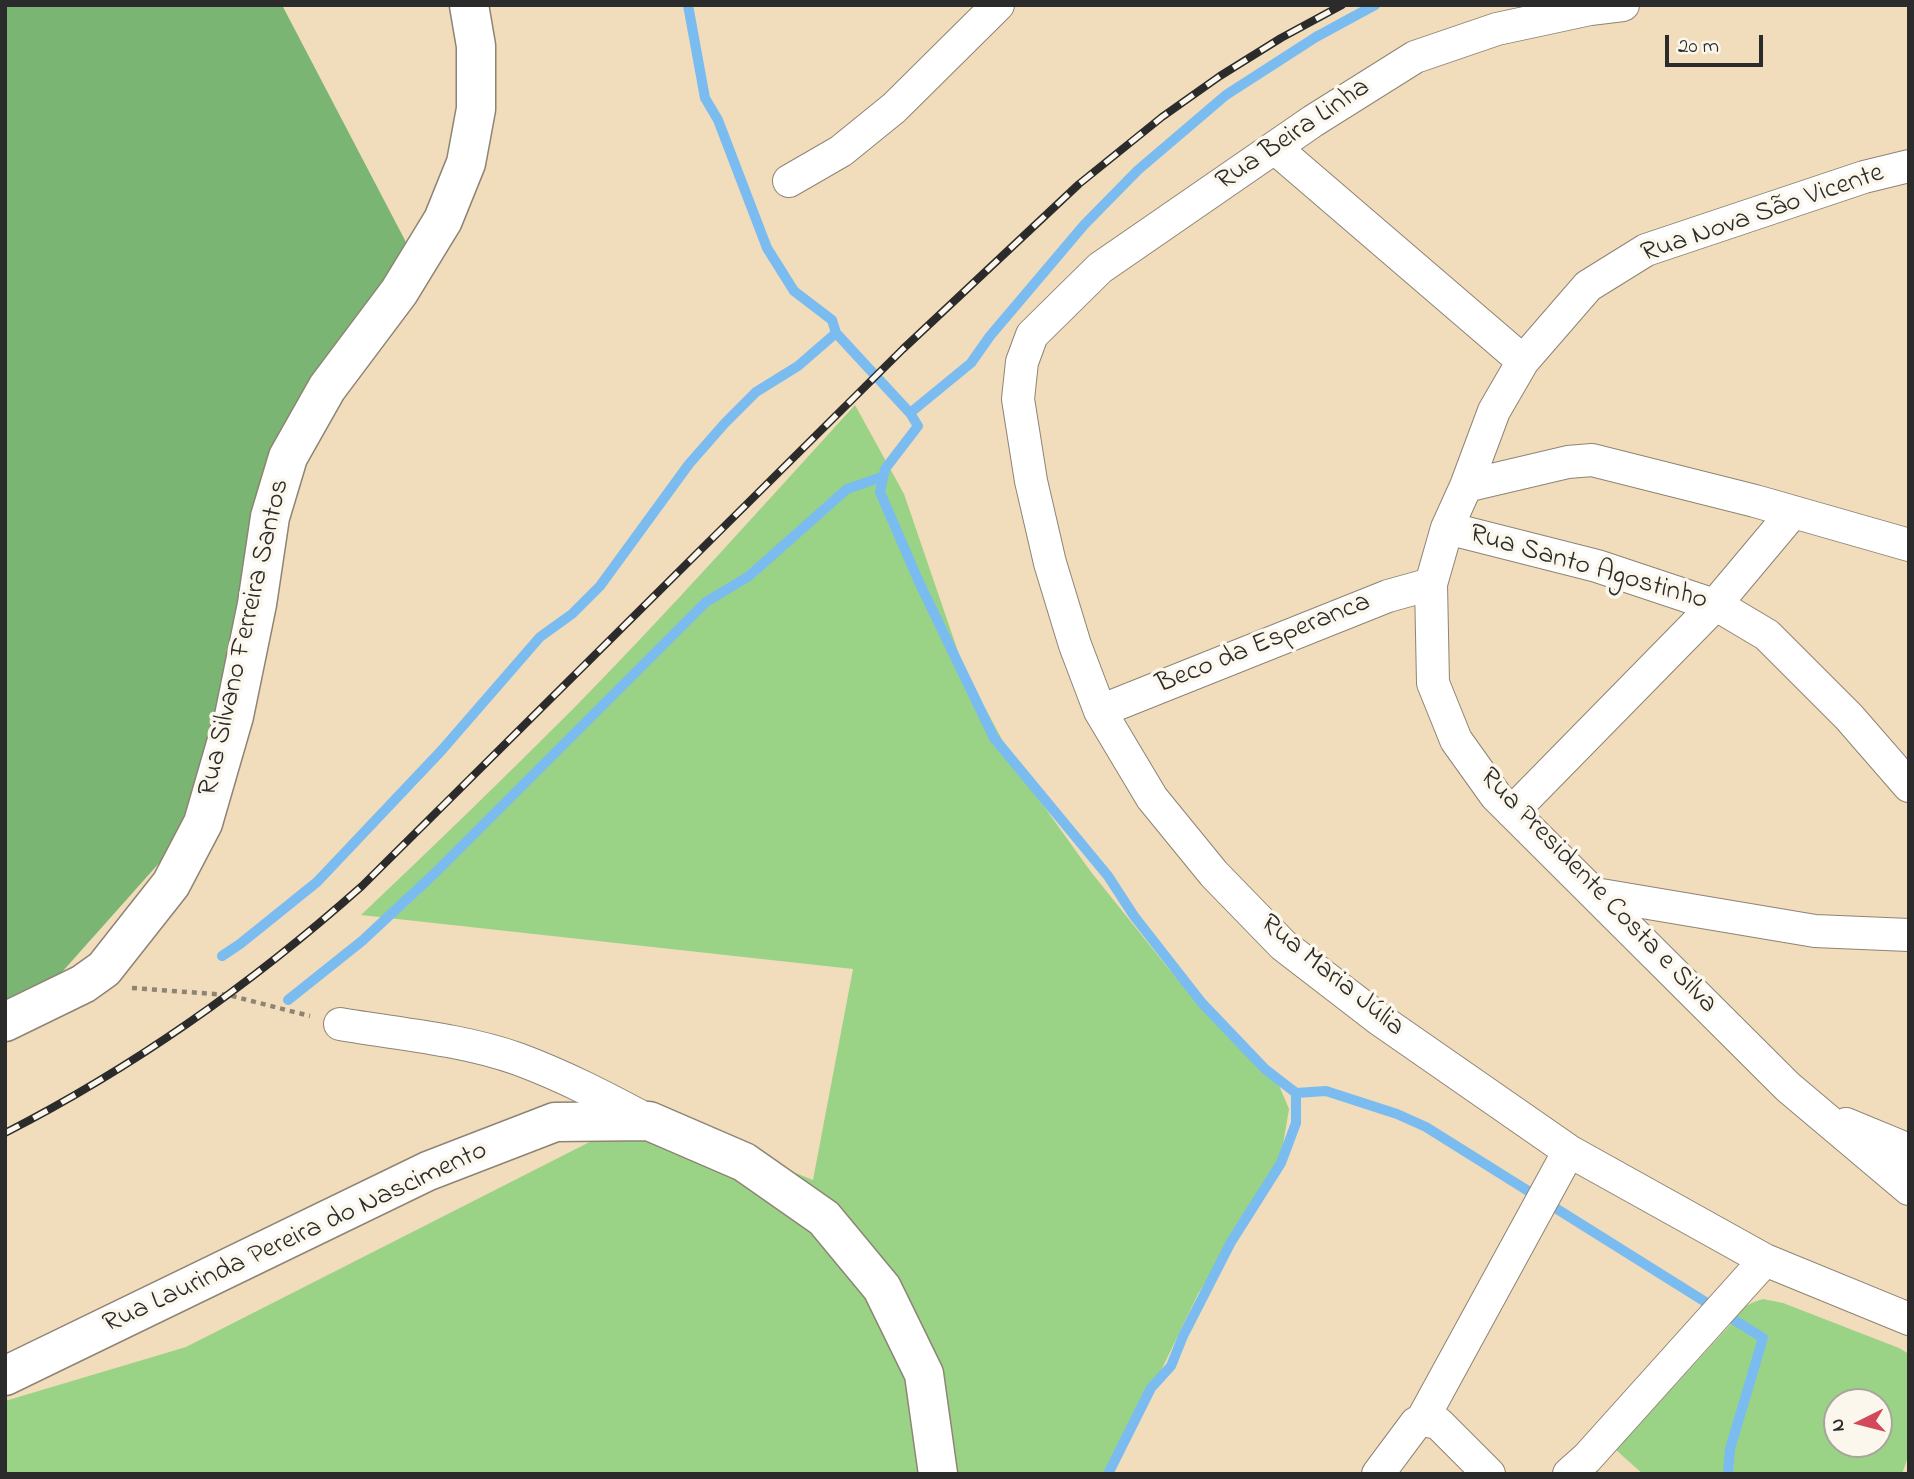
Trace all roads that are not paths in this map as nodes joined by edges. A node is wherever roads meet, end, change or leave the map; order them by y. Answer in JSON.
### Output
{"nodes":[{"id":1,"x":469,"y":5,"type":"edge"},
{"id":2,"x":998,"y":5,"type":"edge"},
{"id":3,"x":1623,"y":5,"type":"edge"},
{"id":4,"x":1275,"y":148,"type":"junction"},
{"id":5,"x":1909,"y":166,"type":"edge"},
{"id":6,"x":789,"y":181,"type":"dead end"},
{"id":7,"x":1523,"y":361,"type":"junction"},
{"id":8,"x":1022,"y":362,"type":"joint"},
{"id":9,"x":1466,"y":486,"type":"junction"},
{"id":10,"x":1793,"y":512,"type":"junction"},
{"id":11,"x":1447,"y":528,"type":"junction"},
{"id":12,"x":1909,"y":545,"type":"edge"},
{"id":13,"x":1431,"y":584,"type":"junction"},
{"id":14,"x":1714,"y":606,"type":"junction"},
{"id":15,"x":1100,"y":711,"type":"junction"},
{"id":16,"x":1909,"y":786,"type":"edge"},
{"id":17,"x":1512,"y":812,"type":"junction"},
{"id":18,"x":1595,"y":894,"type":"junction"},
{"id":19,"x":1909,"y":935,"type":"edge"},
{"id":20,"x":5,"y":1022,"type":"edge"},
{"id":21,"x":340,"y":1024,"type":"road end"},
{"id":22,"x":1818,"y":1113,"type":"junction"},
{"id":23,"x":649,"y":1121,"type":"junction"},
{"id":24,"x":1909,"y":1150,"type":"edge"},
{"id":25,"x":1569,"y":1151,"type":"junction"},
{"id":26,"x":1909,"y":1189,"type":"edge"},
{"id":27,"x":1765,"y":1260,"type":"junction"},
{"id":28,"x":1909,"y":1319,"type":"edge"},
{"id":29,"x":5,"y":1376,"type":"edge"},
{"id":30,"x":1422,"y":1420,"type":"junction"},
{"id":31,"x":938,"y":1474,"type":"edge"},
{"id":32,"x":1378,"y":1474,"type":"edge"},
{"id":33,"x":1489,"y":1474,"type":"edge"},
{"id":34,"x":1569,"y":1474,"type":"edge"}],
"edges":[{"from":1,"to":20,"type":"street","name":"Rua Silvano Ferreira Santos"},
{"from":2,"to":6,"type":"street"},
{"from":3,"to":4,"type":"street","name":"Rua Beira Linha"},
{"from":4,"to":7,"type":"street"},
{"from":4,"to":8,"type":"street","name":"Rua Beira Linha"},
{"from":5,"to":7,"type":"street","name":"Rua Nova São Vicente"},
{"from":7,"to":9,"type":"street","name":"Rua Nova São Vicente"},
{"from":8,"to":15,"type":"street","name":"Rua Maria Júlia"},
{"from":9,"to":10,"type":"street"},
{"from":9,"to":11,"type":"street","name":"Rua Presidente Costa e Silva"},
{"from":10,"to":12,"type":"street"},
{"from":10,"to":14,"type":"street"},
{"from":11,"to":13,"type":"street","name":"Rua Presidente Costa e Silva"},
{"from":11,"to":14,"type":"street","name":"Rua Santo Agostinho"},
{"from":13,"to":15,"type":"street","name":"Beco da Esperanca"},
{"from":13,"to":17,"type":"street","name":"Rua Presidente Costa e Silva"},
{"from":14,"to":16,"type":"street","name":"Rua Santo Agostinho"},
{"from":14,"to":17,"type":"street"},
{"from":15,"to":25,"type":"street","name":"Rua Maria Júlia"},
{"from":17,"to":18,"type":"street","name":"Rua Presidente Costa e Silva"},
{"from":18,"to":19,"type":"street"},
{"from":18,"to":22,"type":"street","name":"Rua Presidente Costa e Silva"},
{"from":21,"to":23,"type":"street"},
{"from":22,"to":24,"type":"street"},
{"from":22,"to":26,"type":"street","name":"Rua Presidente Costa e Silva"},
{"from":23,"to":29,"type":"street","name":"Rua Laurinda Pereira do Nascimento"},
{"from":23,"to":31,"type":"street","name":"Rua Laurinda Pereira do Nascimento"},
{"from":25,"to":27,"type":"street","name":"Rua Maria Júlia"},
{"from":25,"to":30,"type":"street"},
{"from":27,"to":28,"type":"street","name":"Rua Maria Júlia"},
{"from":27,"to":34,"type":"street"},
{"from":30,"to":32,"type":"street"},
{"from":30,"to":33,"type":"street"}]}
